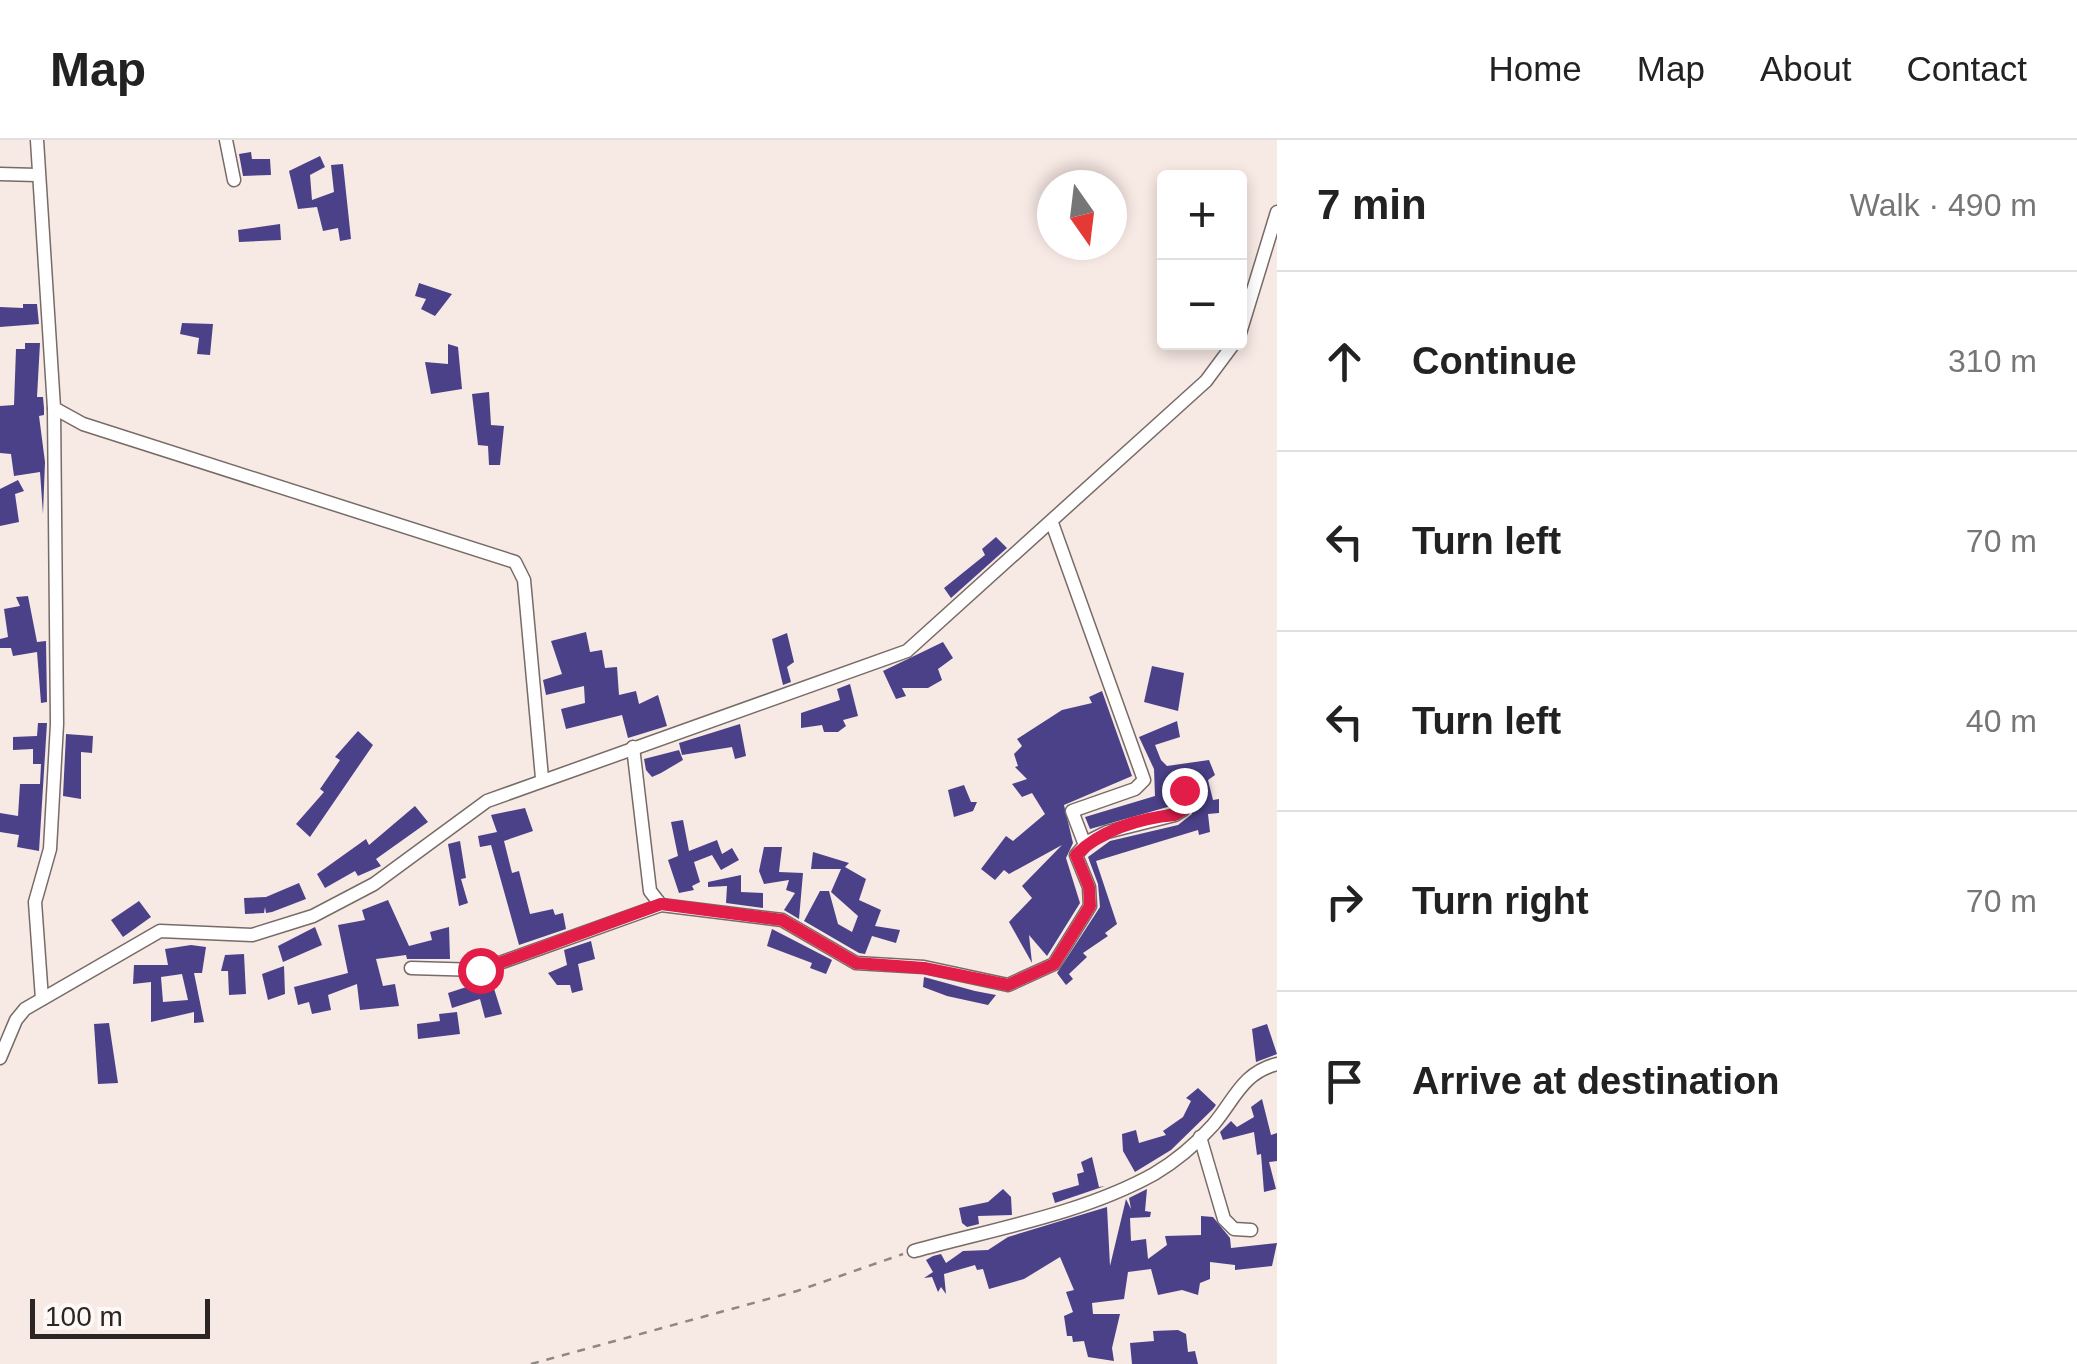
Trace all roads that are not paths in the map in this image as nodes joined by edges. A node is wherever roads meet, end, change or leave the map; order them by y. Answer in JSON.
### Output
{"nodes":[{"id":1,"x":37,"y":140,"type":"edge"},
{"id":2,"x":226,"y":140,"type":"edge"},
{"id":3,"x":0,"y":174,"type":"edge"},
{"id":4,"x":37,"y":174,"type":"junction"},
{"id":5,"x":234,"y":180,"type":"dead end"},
{"id":6,"x":1277,"y":212,"type":"edge"},
{"id":7,"x":1247,"y":311,"type":"edge"},
{"id":8,"x":1229,"y":350,"type":"edge"},
{"id":9,"x":54,"y":408,"type":"junction"},
{"id":10,"x":1052,"y":523,"type":"junction"},
{"id":11,"x":632,"y":747,"type":"junction"},
{"id":12,"x":542,"y":778,"type":"junction"},
{"id":13,"x":1184,"y":790,"type":"dead end"},
{"id":14,"x":1084,"y":842,"type":"junction"},
{"id":15,"x":661,"y":904,"type":"junction"},
{"id":16,"x":412,"y":968,"type":"dead end"},
{"id":17,"x":42,"y":999,"type":"junction"},
{"id":18,"x":0,"y":1058,"type":"edge"},
{"id":19,"x":1277,"y":1064,"type":"edge"},
{"id":20,"x":1200,"y":1138,"type":"junction"},
{"id":21,"x":1251,"y":1230,"type":"dead end"},
{"id":22,"x":914,"y":1251,"type":"road end"}],
"edges":[{"from":1,"to":4,"type":"street"},
{"from":2,"to":5,"type":"street"},
{"from":3,"to":4,"type":"street"},
{"from":4,"to":9,"type":"street"},
{"from":6,"to":7,"type":"street"},
{"from":8,"to":10,"type":"street"},
{"from":9,"to":12,"type":"street"},
{"from":9,"to":17,"type":"street"},
{"from":10,"to":11,"type":"street"},
{"from":10,"to":14,"type":"street"},
{"from":11,"to":12,"type":"street"},
{"from":11,"to":15,"type":"street"},
{"from":12,"to":17,"type":"street"},
{"from":13,"to":14,"type":"street"},
{"from":14,"to":15,"type":"street"},
{"from":15,"to":16,"type":"street"},
{"from":17,"to":18,"type":"street"},
{"from":19,"to":20,"type":"street"},
{"from":20,"to":21,"type":"street"},
{"from":20,"to":22,"type":"street"}]}
